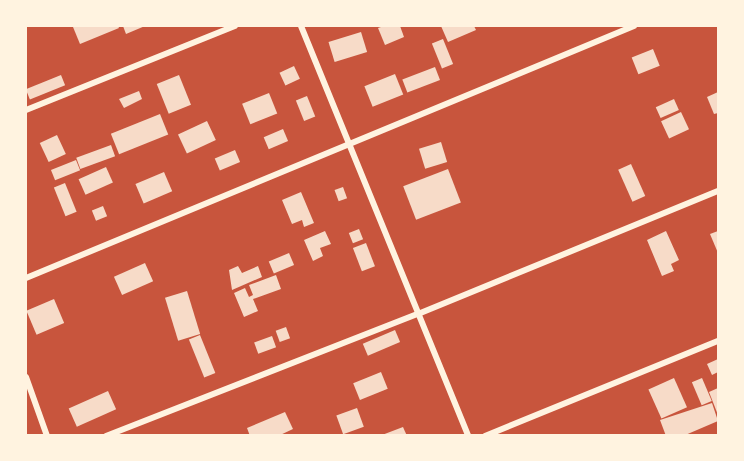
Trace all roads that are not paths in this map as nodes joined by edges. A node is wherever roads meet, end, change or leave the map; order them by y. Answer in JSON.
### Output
{"nodes":[{"id":1,"x":235,"y":26,"type":"edge"},
{"id":2,"x":301,"y":26,"type":"edge"},
{"id":3,"x":634,"y":26,"type":"edge"},
{"id":4,"x":26,"y":110,"type":"edge"},
{"id":5,"x":349,"y":144,"type":"junction"},
{"id":6,"x":718,"y":191,"type":"edge"},
{"id":7,"x":26,"y":279,"type":"edge"},
{"id":8,"x":418,"y":314,"type":"junction"},
{"id":9,"x":718,"y":341,"type":"edge"},
{"id":10,"x":26,"y":377,"type":"edge"},
{"id":11,"x":47,"y":435,"type":"edge"},
{"id":12,"x":106,"y":435,"type":"edge"},
{"id":13,"x":468,"y":435,"type":"edge"},
{"id":14,"x":485,"y":435,"type":"edge"}],
"edges":[{"from":1,"to":4,"type":"street"},
{"from":2,"to":5,"type":"street"},
{"from":3,"to":5,"type":"street"},
{"from":5,"to":7,"type":"street"},
{"from":5,"to":8,"type":"street"},
{"from":6,"to":8,"type":"street"},
{"from":8,"to":12,"type":"street"},
{"from":8,"to":13,"type":"street"},
{"from":9,"to":14,"type":"street"},
{"from":10,"to":11,"type":"street"}]}
